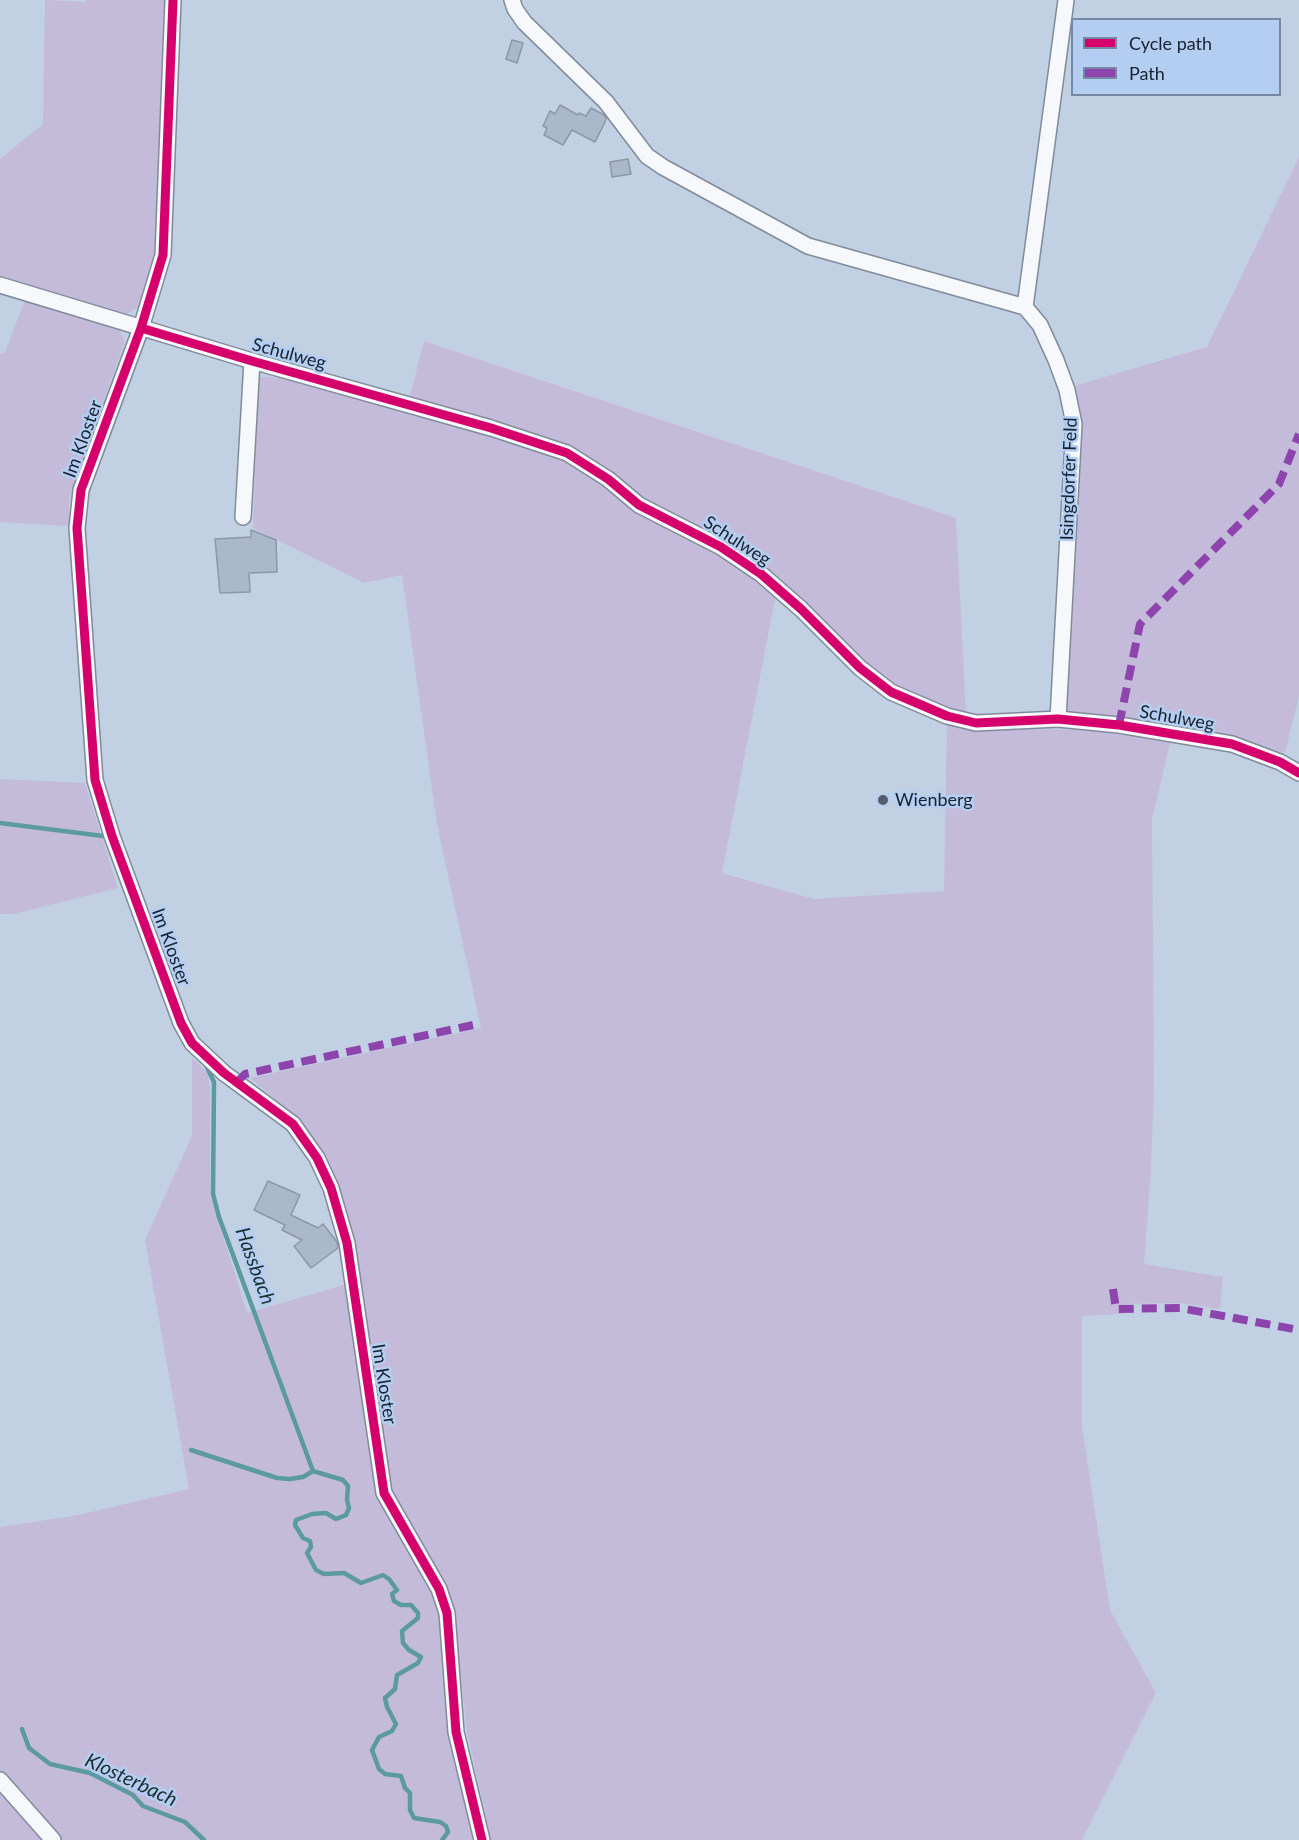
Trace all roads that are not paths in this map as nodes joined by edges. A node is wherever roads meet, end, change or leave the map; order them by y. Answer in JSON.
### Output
{"nodes":[{"id":1,"x":173,"y":0,"type":"edge"},
{"id":2,"x":512,"y":0,"type":"edge"},
{"id":3,"x":1066,"y":0,"type":"edge"},
{"id":4,"x":0,"y":285,"type":"edge"},
{"id":5,"x":1024,"y":307,"type":"junction"},
{"id":6,"x":141,"y":328,"type":"junction"},
{"id":7,"x":252,"y":361,"type":"junction"},
{"id":8,"x":243,"y":517,"type":"dead end"},
{"id":9,"x":1058,"y":719,"type":"junction"},
{"id":10,"x":1299,"y":773,"type":"edge"},
{"id":11,"x":0,"y":1780,"type":"edge"},
{"id":12,"x":53,"y":1840,"type":"edge"},
{"id":13,"x":482,"y":1840,"type":"edge"}],
"edges":[{"from":1,"to":6,"type":"street","name":"Im Kloster"},
{"from":2,"to":5,"type":"street"},
{"from":3,"to":5,"type":"street"},
{"from":4,"to":6,"type":"street","name":"Schulweg"},
{"from":5,"to":9,"type":"street","name":"Isingdorfer Feld"},
{"from":6,"to":7,"type":"street","name":"Schulweg"},
{"from":6,"to":13,"type":"street","name":"Im Kloster"},
{"from":7,"to":8,"type":"street"},
{"from":7,"to":9,"type":"street","name":"Schulweg"},
{"from":9,"to":10,"type":"street","name":"Schulweg"},
{"from":11,"to":12,"type":"street"}]}
